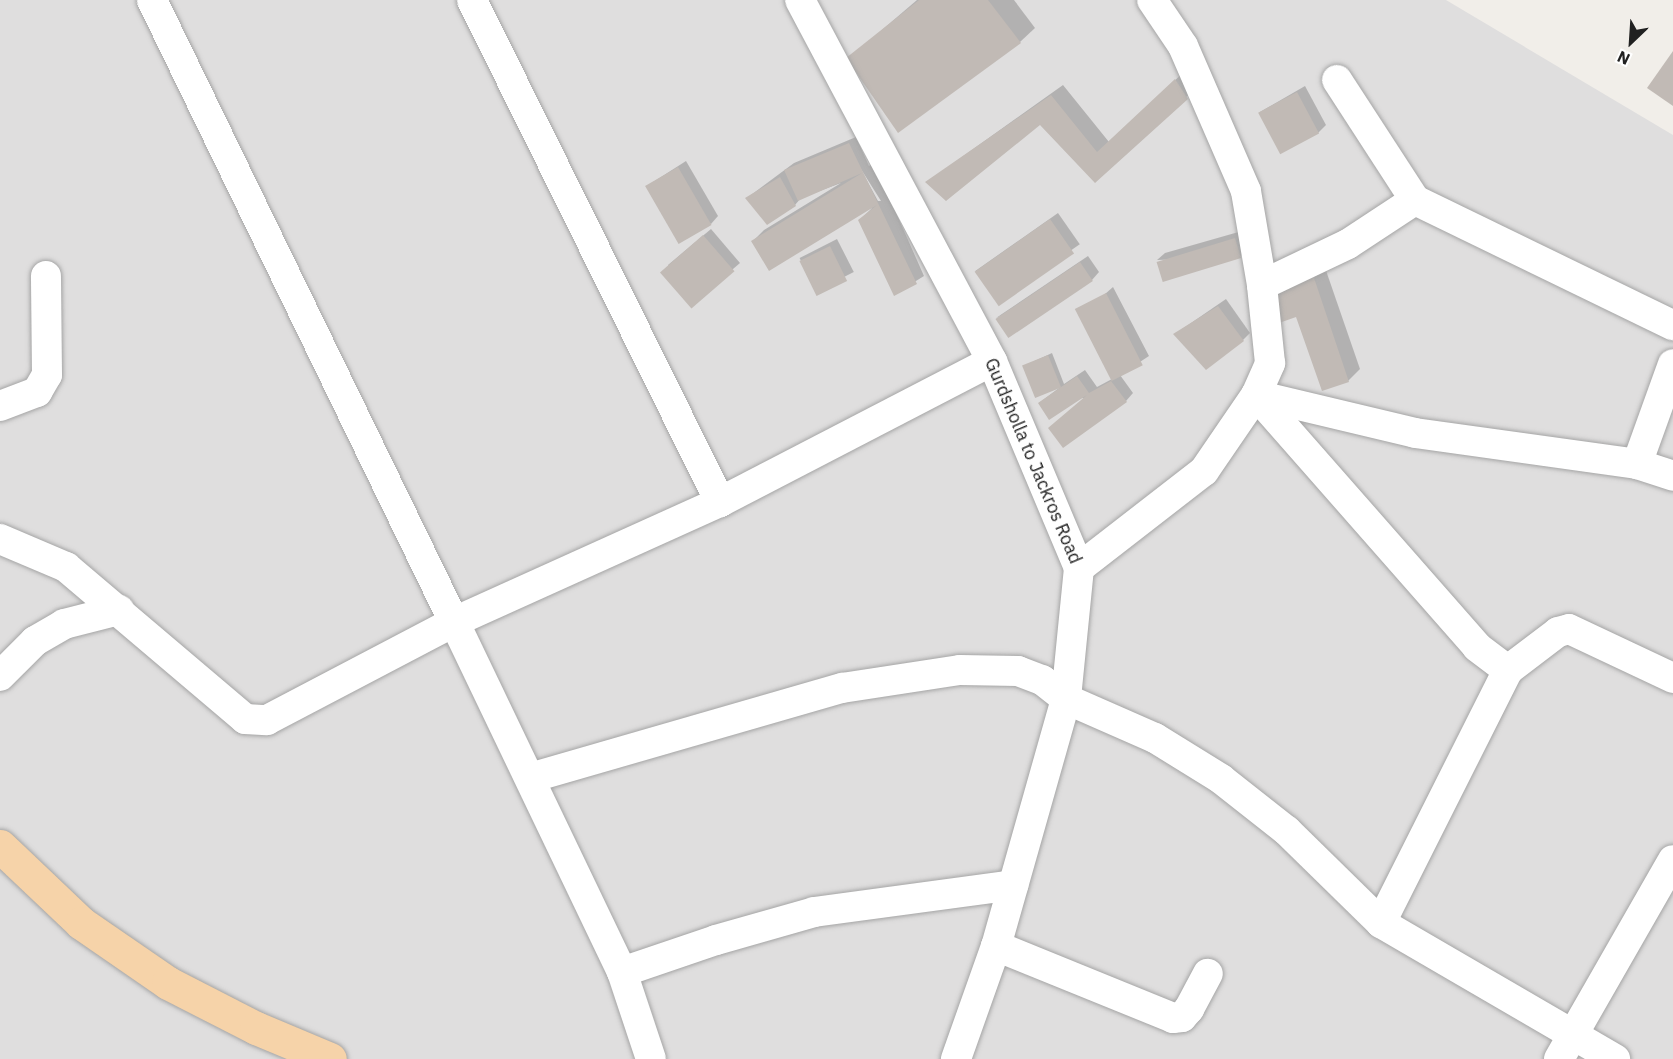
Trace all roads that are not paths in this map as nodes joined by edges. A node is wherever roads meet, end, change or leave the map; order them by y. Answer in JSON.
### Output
{"nodes":[{"id":1,"x":152,"y":0,"type":"edge"},
{"id":2,"x":472,"y":0,"type":"edge"},
{"id":3,"x":800,"y":0,"type":"edge"},
{"id":4,"x":1152,"y":0,"type":"edge"},
{"id":5,"x":1337,"y":80,"type":"dead end"},
{"id":6,"x":1415,"y":200,"type":"junction"},
{"id":7,"x":46,"y":276,"type":"dead end"},
{"id":8,"x":1262,"y":285,"type":"junction"},
{"id":9,"x":1673,"y":325,"type":"edge"},
{"id":10,"x":992,"y":361,"type":"junction"},
{"id":11,"x":1673,"y":364,"type":"edge"},
{"id":12,"x":1256,"y":395,"type":"junction"},
{"id":13,"x":0,"y":406,"type":"edge"},
{"id":14,"x":1637,"y":464,"type":"junction"},
{"id":15,"x":1673,"y":476,"type":"edge"},
{"id":16,"x":720,"y":502,"type":"junction"},
{"id":17,"x":0,"y":539,"type":"edge"},
{"id":18,"x":1079,"y":568,"type":"junction"},
{"id":19,"x":119,"y":610,"type":"junction"},
{"id":20,"x":454,"y":622,"type":"junction"},
{"id":21,"x":1508,"y":670,"type":"junction"},
{"id":22,"x":0,"y":676,"type":"edge"},
{"id":23,"x":1673,"y":678,"type":"edge"},
{"id":24,"x":1066,"y":699,"type":"junction"},
{"id":25,"x":530,"y":778,"type":"junction"},
{"id":26,"x":0,"y":846,"type":"edge"},
{"id":27,"x":1673,"y":860,"type":"edge"},
{"id":28,"x":1012,"y":885,"type":"junction"},
{"id":29,"x":1381,"y":923,"type":"junction"},
{"id":30,"x":996,"y":946,"type":"junction"},
{"id":31,"x":622,"y":972,"type":"junction"},
{"id":32,"x":1208,"y":974,"type":"dead end"},
{"id":33,"x":1566,"y":1047,"type":"edge"},
{"id":34,"x":330,"y":1059,"type":"edge"},
{"id":35,"x":651,"y":1059,"type":"edge"},
{"id":36,"x":956,"y":1059,"type":"edge"},
{"id":37,"x":1615,"y":1059,"type":"edge"}],
"edges":[{"from":1,"to":20,"type":"street"},
{"from":2,"to":16,"type":"street"},
{"from":3,"to":10,"type":"street","name":"Gurdsholla to Jackros Road"},
{"from":4,"to":8,"type":"street"},
{"from":5,"to":6,"type":"street"},
{"from":6,"to":8,"type":"street"},
{"from":6,"to":9,"type":"street"},
{"from":7,"to":13,"type":"street"},
{"from":8,"to":12,"type":"street"},
{"from":10,"to":16,"type":"street"},
{"from":10,"to":18,"type":"street","name":"Gurdsholla to Jackros Road"},
{"from":11,"to":14,"type":"street"},
{"from":12,"to":14,"type":"street"},
{"from":12,"to":18,"type":"street"},
{"from":12,"to":21,"type":"street"},
{"from":14,"to":15,"type":"street"},
{"from":16,"to":20,"type":"street"},
{"from":17,"to":19,"type":"street"},
{"from":18,"to":24,"type":"street","name":"Gurdsholla to Jackros Road"},
{"from":19,"to":20,"type":"street"},
{"from":19,"to":22,"type":"street"},
{"from":20,"to":25,"type":"street"},
{"from":21,"to":23,"type":"street"},
{"from":21,"to":29,"type":"street"},
{"from":24,"to":25,"type":"street"},
{"from":24,"to":28,"type":"street","name":"Gurdsholla to Jackros Road"},
{"from":24,"to":29,"type":"street"},
{"from":25,"to":31,"type":"street"},
{"from":26,"to":34,"type":"main road"},
{"from":27,"to":33,"type":"street"},
{"from":28,"to":30,"type":"street","name":"Gurdsholla to Jackros Road"},
{"from":28,"to":31,"type":"street"},
{"from":29,"to":33,"type":"street"},
{"from":30,"to":32,"type":"street"},
{"from":30,"to":36,"type":"street","name":"Gurdsholla to Jackros Road"},
{"from":31,"to":35,"type":"street"},
{"from":33,"to":37,"type":"street"}]}
